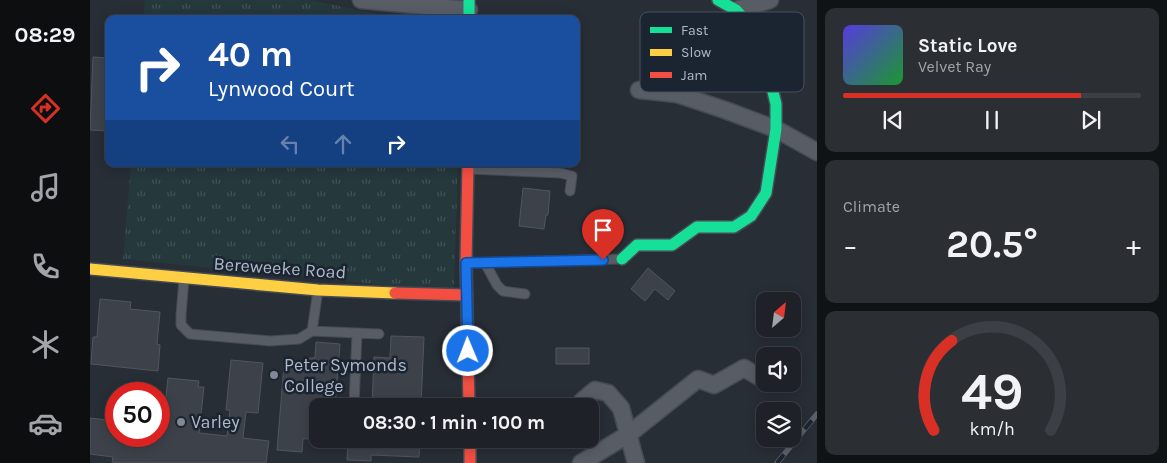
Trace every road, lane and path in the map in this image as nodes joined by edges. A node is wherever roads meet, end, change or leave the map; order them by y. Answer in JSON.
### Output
{"nodes":[{"id":1,"x":361,"y":0,"type":"edge"},
{"id":2,"x":718,"y":0,"type":"edge"},
{"id":3,"x":770,"y":0,"type":"edge"},
{"id":4,"x":469,"y":9,"type":"edge"},
{"id":5,"x":736,"y":10,"type":"joint"},
{"id":6,"x":658,"y":92,"type":"edge"},
{"id":7,"x":773,"y":92,"type":"edge"},
{"id":8,"x":776,"y":129,"type":"junction"},
{"id":9,"x":815,"y":146,"type":"edge"},
{"id":10,"x":468,"y":167,"type":"edge"},
{"id":11,"x":481,"y":167,"type":"edge"},
{"id":12,"x":570,"y":190,"type":"dead end"},
{"id":13,"x":622,"y":260,"type":"joint"},
{"id":14,"x":466,"y":263,"type":"junction"},
{"id":15,"x":484,"y":263,"type":"junction"},
{"id":16,"x":90,"y":269,"type":"edge"},
{"id":17,"x":184,"y":278,"type":"junction"},
{"id":18,"x":318,"y":290,"type":"junction"},
{"id":19,"x":525,"y":294,"type":"dead end"},
{"id":20,"x":467,"y":295,"type":"junction"},
{"id":21,"x":312,"y":331,"type":"junction"},
{"id":22,"x":357,"y":333,"type":"junction"},
{"id":23,"x":379,"y":334,"type":"dead end"},
{"id":24,"x":756,"y":375,"type":"edge"},
{"id":25,"x":354,"y":398,"type":"edge"},
{"id":26,"x":469,"y":398,"type":"edge"},
{"id":27,"x":586,"y":398,"type":"edge"},
{"id":28,"x":629,"y":434,"type":"junction"},
{"id":29,"x":470,"y":448,"type":"edge"},
{"id":30,"x":470,"y":463,"type":"edge"},
{"id":31,"x":581,"y":463,"type":"edge"},
{"id":32,"x":636,"y":463,"type":"edge"}],
"edges":[{"from":1,"to":4,"type":"street"},
{"from":2,"to":5,"type":"main road"},
{"from":3,"to":5,"type":"street"},
{"from":6,"to":8,"type":"street"},
{"from":7,"to":8,"type":"main road"},
{"from":8,"to":9,"type":"street"},
{"from":8,"to":13,"type":"main road"},
{"from":10,"to":14,"type":"main road"},
{"from":11,"to":12,"type":"lane"},
{"from":13,"to":15,"type":"lane"},
{"from":14,"to":15,"type":"lane"},
{"from":14,"to":20,"type":"main road"},
{"from":15,"to":19,"type":"lane"},
{"from":16,"to":17,"type":"main road","name":"Bereweeke Road"},
{"from":17,"to":18,"type":"main road","name":"Bereweeke Road"},
{"from":17,"to":21,"type":"lane"},
{"from":18,"to":20,"type":"main road","name":"Bereweeke Road"},
{"from":18,"to":21,"type":"lane"},
{"from":20,"to":26,"type":"main road"},
{"from":21,"to":22,"type":"lane"},
{"from":22,"to":23,"type":"lane"},
{"from":22,"to":25,"type":"lane"},
{"from":24,"to":28,"type":"street"},
{"from":27,"to":28,"type":"street"},
{"from":28,"to":31,"type":"street"},
{"from":28,"to":32,"type":"street"},
{"from":29,"to":30,"type":"main road"}]}
